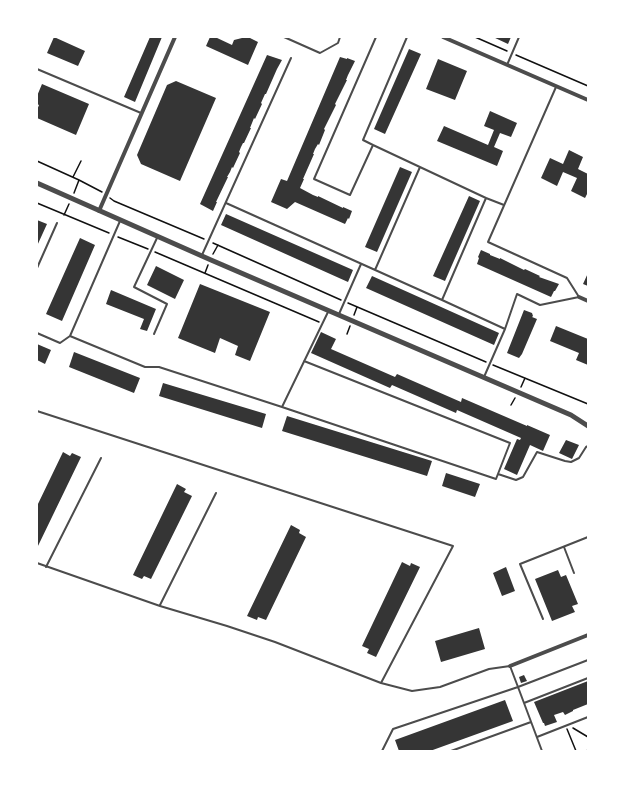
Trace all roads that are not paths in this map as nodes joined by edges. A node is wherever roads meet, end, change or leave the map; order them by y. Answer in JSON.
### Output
{"nodes":[{"id":1,"x":175,"y":37,"type":"edge"},
{"id":2,"x":284,"y":37,"type":"edge"},
{"id":3,"x":340,"y":37,"type":"edge"},
{"id":4,"x":376,"y":37,"type":"edge"},
{"id":5,"x":407,"y":37,"type":"edge"},
{"id":6,"x":444,"y":37,"type":"edge"},
{"id":7,"x":518,"y":37,"type":"edge"},
{"id":8,"x":292,"y":58,"type":"dead end"},
{"id":9,"x":507,"y":65,"type":"junction"},
{"id":10,"x":37,"y":69,"type":"edge"},
{"id":11,"x":556,"y":86,"type":"junction"},
{"id":12,"x":588,"y":100,"type":"edge"},
{"id":13,"x":141,"y":114,"type":"junction"},
{"id":14,"x":373,"y":145,"type":"junction"},
{"id":15,"x":420,"y":167,"type":"junction"},
{"id":16,"x":37,"y":183,"type":"edge"},
{"id":17,"x":486,"y":198,"type":"junction"},
{"id":18,"x":226,"y":203,"type":"junction"},
{"id":19,"x":504,"y":205,"type":"junction"},
{"id":20,"x":99,"y":211,"type":"junction"},
{"id":21,"x":121,"y":220,"type":"junction"},
{"id":22,"x":57,"y":223,"type":"road end"},
{"id":23,"x":158,"y":236,"type":"junction"},
{"id":24,"x":202,"y":256,"type":"junction"},
{"id":25,"x":361,"y":264,"type":"junction"},
{"id":26,"x":37,"y":268,"type":"edge"},
{"id":27,"x":375,"y":270,"type":"junction"},
{"id":28,"x":579,"y":297,"type":"junction"},
{"id":29,"x":442,"y":300,"type":"junction"},
{"id":30,"x":588,"y":301,"type":"edge"},
{"id":31,"x":329,"y":310,"type":"junction"},
{"id":32,"x":339,"y":314,"type":"junction"},
{"id":33,"x":505,"y":329,"type":"junction"},
{"id":34,"x":37,"y":333,"type":"edge"},
{"id":35,"x":154,"y":334,"type":"dead end"},
{"id":36,"x":70,"y":336,"type":"junction"},
{"id":37,"x":304,"y":361,"type":"junction"},
{"id":38,"x":484,"y":378,"type":"junction"},
{"id":39,"x":282,"y":407,"type":"junction"},
{"id":40,"x":37,"y":411,"type":"edge"},
{"id":41,"x":588,"y":426,"type":"edge"},
{"id":42,"x":588,"y":446,"type":"edge"},
{"id":43,"x":101,"y":458,"type":"dead end"},
{"id":44,"x":498,"y":474,"type":"junction"},
{"id":45,"x":216,"y":493,"type":"dead end"},
{"id":46,"x":588,"y":537,"type":"edge"},
{"id":47,"x":564,"y":546,"type":"junction"},
{"id":48,"x":37,"y":563,"type":"edge"},
{"id":49,"x":46,"y":566,"type":"junction"},
{"id":50,"x":574,"y":573,"type":"dead end"},
{"id":51,"x":160,"y":606,"type":"junction"},
{"id":52,"x":543,"y":619,"type":"dead end"},
{"id":53,"x":588,"y":635,"type":"edge"},
{"id":54,"x":588,"y":660,"type":"edge"},
{"id":55,"x":510,"y":666,"type":"junction"},
{"id":56,"x":588,"y":678,"type":"edge"},
{"id":57,"x":381,"y":683,"type":"junction"},
{"id":58,"x":518,"y":687,"type":"junction"},
{"id":59,"x":524,"y":702,"type":"junction"},
{"id":60,"x":588,"y":717,"type":"edge"},
{"id":61,"x":531,"y":722,"type":"junction"},
{"id":62,"x":537,"y":737,"type":"junction"},
{"id":63,"x":382,"y":751,"type":"edge"},
{"id":64,"x":451,"y":751,"type":"edge"},
{"id":65,"x":542,"y":751,"type":"edge"}],
"edges":[{"from":1,"to":13,"type":"street"},
{"from":2,"to":3,"type":"lane"},
{"from":4,"to":14,"type":"lane"},
{"from":5,"to":14,"type":"lane"},
{"from":6,"to":9,"type":"street"},
{"from":7,"to":9,"type":"lane"},
{"from":8,"to":18,"type":"lane"},
{"from":9,"to":11,"type":"street"},
{"from":10,"to":13,"type":"lane"},
{"from":11,"to":12,"type":"street"},
{"from":11,"to":19,"type":"lane"},
{"from":13,"to":20,"type":"street"},
{"from":14,"to":15,"type":"lane"},
{"from":15,"to":17,"type":"lane"},
{"from":15,"to":27,"type":"lane"},
{"from":16,"to":20,"type":"street"},
{"from":17,"to":19,"type":"lane"},
{"from":17,"to":29,"type":"lane"},
{"from":18,"to":24,"type":"lane"},
{"from":18,"to":25,"type":"lane"},
{"from":19,"to":28,"type":"lane"},
{"from":20,"to":21,"type":"street"},
{"from":21,"to":23,"type":"street"},
{"from":21,"to":36,"type":"lane"},
{"from":22,"to":26,"type":"lane"},
{"from":23,"to":24,"type":"street"},
{"from":23,"to":35,"type":"lane"},
{"from":24,"to":31,"type":"street"},
{"from":25,"to":27,"type":"lane"},
{"from":25,"to":32,"type":"lane"},
{"from":27,"to":29,"type":"lane"},
{"from":28,"to":30,"type":"street"},
{"from":28,"to":33,"type":"lane"},
{"from":29,"to":33,"type":"lane"},
{"from":31,"to":32,"type":"street"},
{"from":31,"to":37,"type":"lane"},
{"from":32,"to":38,"type":"street"},
{"from":33,"to":38,"type":"lane"},
{"from":34,"to":36,"type":"lane"},
{"from":36,"to":39,"type":"lane"},
{"from":37,"to":39,"type":"lane"},
{"from":37,"to":44,"type":"lane"},
{"from":38,"to":41,"type":"street"},
{"from":39,"to":44,"type":"lane"},
{"from":40,"to":57,"type":"lane"},
{"from":42,"to":44,"type":"lane"},
{"from":43,"to":49,"type":"lane"},
{"from":45,"to":51,"type":"lane"},
{"from":46,"to":47,"type":"lane"},
{"from":47,"to":50,"type":"lane"},
{"from":47,"to":52,"type":"lane"},
{"from":48,"to":49,"type":"lane"},
{"from":49,"to":51,"type":"lane"},
{"from":51,"to":57,"type":"lane"},
{"from":53,"to":55,"type":"street"},
{"from":54,"to":58,"type":"lane"},
{"from":55,"to":57,"type":"lane"},
{"from":55,"to":58,"type":"lane"},
{"from":56,"to":59,"type":"lane"},
{"from":58,"to":59,"type":"lane"},
{"from":58,"to":63,"type":"lane"},
{"from":59,"to":61,"type":"lane"},
{"from":60,"to":62,"type":"lane"},
{"from":61,"to":62,"type":"lane"},
{"from":61,"to":64,"type":"lane"},
{"from":62,"to":65,"type":"lane"}]}
